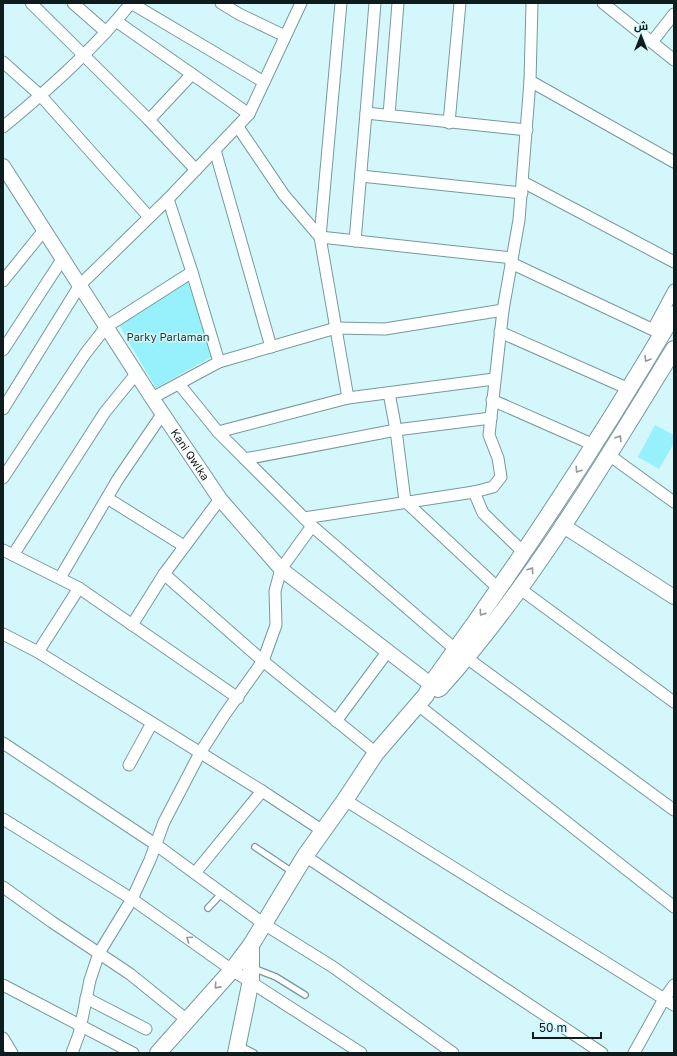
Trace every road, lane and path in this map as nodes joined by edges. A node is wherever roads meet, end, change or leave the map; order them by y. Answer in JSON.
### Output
{"nodes":[{"id":1,"x":31,"y":3,"type":"edge"},
{"id":2,"x":73,"y":3,"type":"edge"},
{"id":3,"x":131,"y":3,"type":"edge"},
{"id":4,"x":221,"y":3,"type":"edge"},
{"id":5,"x":301,"y":3,"type":"edge"},
{"id":6,"x":341,"y":3,"type":"edge"},
{"id":7,"x":375,"y":3,"type":"edge"},
{"id":8,"x":398,"y":3,"type":"edge"},
{"id":9,"x":460,"y":3,"type":"edge"},
{"id":10,"x":532,"y":3,"type":"edge"},
{"id":11,"x":603,"y":3,"type":"edge"},
{"id":12,"x":674,"y":14,"type":"edge"},
{"id":13,"x":116,"y":21,"type":"junction"},
{"id":14,"x":106,"y":32,"type":"junction"},
{"id":15,"x":285,"y":36,"type":"junction"},
{"id":16,"x":652,"y":42,"type":"junction"},
{"id":17,"x":84,"y":55,"type":"junction"},
{"id":18,"x":674,"y":60,"type":"edge"},
{"id":19,"x":3,"y":62,"type":"edge"},
{"id":20,"x":192,"y":74,"type":"junction"},
{"id":21,"x":530,"y":80,"type":"junction"},
{"id":22,"x":264,"y":82,"type":"junction"},
{"id":23,"x":41,"y":96,"type":"junction"},
{"id":24,"x":249,"y":114,"type":"junction"},
{"id":25,"x":366,"y":114,"type":"junction"},
{"id":26,"x":389,"y":115,"type":"junction"},
{"id":27,"x":149,"y":120,"type":"junction"},
{"id":28,"x":449,"y":123,"type":"junction"},
{"id":29,"x":238,"y":126,"type":"junction"},
{"id":30,"x":3,"y":127,"type":"edge"},
{"id":31,"x":527,"y":130,"type":"junction"},
{"id":32,"x":215,"y":150,"type":"junction"},
{"id":33,"x":674,"y":162,"type":"edge"},
{"id":34,"x":3,"y":166,"type":"edge"},
{"id":35,"x":196,"y":170,"type":"junction"},
{"id":36,"x":361,"y":176,"type":"junction"},
{"id":37,"x":523,"y":182,"type":"junction"},
{"id":38,"x":522,"y":193,"type":"junction"},
{"id":39,"x":168,"y":199,"type":"junction"},
{"id":40,"x":149,"y":217,"type":"junction"},
{"id":41,"x":45,"y":229,"type":"junction"},
{"id":42,"x":320,"y":237,"type":"junction"},
{"id":43,"x":356,"y":241,"type":"junction"},
{"id":44,"x":62,"y":258,"type":"junction"},
{"id":45,"x":512,"y":261,"type":"junction"},
{"id":46,"x":674,"y":262,"type":"edge"},
{"id":47,"x":192,"y":272,"type":"junction"},
{"id":48,"x":3,"y":281,"type":"edge"},
{"id":49,"x":80,"y":285,"type":"junction"},
{"id":50,"x":674,"y":290,"type":"edge"},
{"id":51,"x":503,"y":310,"type":"junction"},
{"id":52,"x":674,"y":314,"type":"edge"},
{"id":53,"x":106,"y":327,"type":"junction"},
{"id":54,"x":336,"y":328,"type":"junction"},
{"id":55,"x":500,"y":332,"type":"junction"},
{"id":56,"x":657,"y":332,"type":"junction"},
{"id":57,"x":271,"y":347,"type":"junction"},
{"id":58,"x":674,"y":349,"type":"edge"},
{"id":59,"x":3,"y":350,"type":"edge"},
{"id":60,"x":219,"y":362,"type":"junction"},
{"id":61,"x":136,"y":374,"type":"junction"},
{"id":62,"x":494,"y":379,"type":"junction"},
{"id":63,"x":180,"y":384,"type":"junction"},
{"id":64,"x":628,"y":389,"type":"junction"},
{"id":65,"x":389,"y":393,"type":"junction"},
{"id":66,"x":152,"y":398,"type":"junction"},
{"id":67,"x":348,"y":398,"type":"junction"},
{"id":68,"x":492,"y":400,"type":"junction"},
{"id":69,"x":3,"y":409,"type":"edge"},
{"id":70,"x":162,"y":413,"type":"junction"},
{"id":71,"x":491,"y":418,"type":"junction"},
{"id":72,"x":396,"y":430,"type":"junction"},
{"id":73,"x":218,"y":432,"type":"junction"},
{"id":74,"x":594,"y":445,"type":"junction"},
{"id":75,"x":609,"y":455,"type":"junction"},
{"id":76,"x":245,"y":459,"type":"junction"},
{"id":77,"x":3,"y":478,"type":"edge"},
{"id":78,"x":474,"y":492,"type":"junction"},
{"id":79,"x":107,"y":498,"type":"junction"},
{"id":80,"x":220,"y":498,"type":"junction"},
{"id":81,"x":405,"y":501,"type":"junction"},
{"id":82,"x":674,"y":502,"type":"edge"},
{"id":83,"x":304,"y":518,"type":"junction"},
{"id":84,"x":562,"y":525,"type":"junction"},
{"id":85,"x":312,"y":526,"type":"junction"},
{"id":86,"x":184,"y":546,"type":"junction"},
{"id":87,"x":3,"y":550,"type":"edge"},
{"id":88,"x":523,"y":552,"type":"junction"},
{"id":89,"x":13,"y":555,"type":"junction"},
{"id":90,"x":282,"y":569,"type":"junction"},
{"id":91,"x":164,"y":574,"type":"junction"},
{"id":92,"x":60,"y":578,"type":"junction"},
{"id":93,"x":79,"y":588,"type":"junction"},
{"id":94,"x":519,"y":588,"type":"junction"},
{"id":95,"x":499,"y":589,"type":"junction"},
{"id":96,"x":674,"y":597,"type":"edge"},
{"id":97,"x":132,"y":625,"type":"junction"},
{"id":98,"x":3,"y":634,"type":"edge"},
{"id":99,"x":388,"y":651,"type":"junction"},
{"id":100,"x":38,"y":652,"type":"junction"},
{"id":101,"x":462,"y":653,"type":"junction"},
{"id":102,"x":263,"y":660,"type":"junction"},
{"id":103,"x":428,"y":694,"type":"junction"},
{"id":104,"x":238,"y":698,"type":"junction"},
{"id":105,"x":674,"y":702,"type":"edge"},
{"id":106,"x":336,"y":721,"type":"junction"},
{"id":107,"x":152,"y":723,"type":"junction"},
{"id":108,"x":3,"y":743,"type":"edge"},
{"id":109,"x":200,"y":753,"type":"junction"},
{"id":110,"x":376,"y":754,"type":"junction"},
{"id":111,"x":129,"y":764,"type":"dead end"},
{"id":112,"x":262,"y":790,"type":"junction"},
{"id":113,"x":345,"y":800,"type":"junction"},
{"id":114,"x":674,"y":810,"type":"edge"},
{"id":115,"x":3,"y":819,"type":"edge"},
{"id":116,"x":324,"y":831,"type":"junction"},
{"id":117,"x":155,"y":844,"type":"junction"},
{"id":118,"x":255,"y":847,"type":"dead end"},
{"id":119,"x":304,"y":856,"type":"junction"},
{"id":120,"x":195,"y":873,"type":"junction"},
{"id":121,"x":294,"y":873,"type":"junction"},
{"id":122,"x":3,"y":887,"type":"edge"},
{"id":123,"x":222,"y":893,"type":"junction"},
{"id":124,"x":132,"y":899,"type":"junction"},
{"id":125,"x":674,"y":907,"type":"edge"},
{"id":126,"x":208,"y":908,"type":"dead end"},
{"id":127,"x":264,"y":924,"type":"junction"},
{"id":128,"x":251,"y":945,"type":"junction"},
{"id":129,"x":99,"y":952,"type":"junction"},
{"id":130,"x":232,"y":970,"type":"junction"},
{"id":131,"x":251,"y":974,"type":"junction"},
{"id":132,"x":3,"y":985,"type":"edge"},
{"id":133,"x":674,"y":985,"type":"edge"},
{"id":134,"x":305,"y":995,"type":"dead end"},
{"id":135,"x":86,"y":998,"type":"junction"},
{"id":136,"x":664,"y":999,"type":"junction"},
{"id":137,"x":674,"y":1005,"type":"edge"},
{"id":138,"x":187,"y":1020,"type":"junction"},
{"id":139,"x":81,"y":1025,"type":"junction"},
{"id":140,"x":146,"y":1029,"type":"dead end"},
{"id":141,"x":3,"y":1038,"type":"edge"},
{"id":142,"x":237,"y":1049,"type":"edge"},
{"id":143,"x":12,"y":1053,"type":"edge"},
{"id":144,"x":72,"y":1053,"type":"edge"},
{"id":145,"x":133,"y":1053,"type":"edge"},
{"id":146,"x":158,"y":1053,"type":"edge"},
{"id":147,"x":254,"y":1053,"type":"edge"},
{"id":148,"x":360,"y":1053,"type":"edge"},
{"id":149,"x":453,"y":1053,"type":"edge"},
{"id":150,"x":602,"y":1053,"type":"edge"},
{"id":151,"x":634,"y":1053,"type":"edge"}],
"edges":[{"from":1,"to":17,"type":"street"},
{"from":2,"to":14,"type":"street"},
{"from":3,"to":13,"type":"street"},
{"from":3,"to":22,"type":"street"},
{"from":4,"to":15,"type":"street"},
{"from":5,"to":15,"type":"street"},
{"from":6,"to":42,"type":"street"},
{"from":7,"to":25,"type":"street"},
{"from":8,"to":26,"type":"street"},
{"from":9,"to":28,"type":"street"},
{"from":10,"to":21,"type":"street"},
{"from":11,"to":16,"type":"street"},
{"from":12,"to":16,"type":"street"},
{"from":13,"to":14,"type":"street"},
{"from":13,"to":20,"type":"street"},
{"from":14,"to":17,"type":"street"},
{"from":15,"to":22,"type":"street"},
{"from":16,"to":18,"type":"street"},
{"from":17,"to":23,"type":"street"},
{"from":17,"to":27,"type":"street"},
{"from":19,"to":23,"type":"street"},
{"from":20,"to":24,"type":"street"},
{"from":20,"to":27,"type":"street"},
{"from":21,"to":31,"type":"street"},
{"from":21,"to":33,"type":"street"},
{"from":22,"to":24,"type":"street"},
{"from":23,"to":30,"type":"street"},
{"from":23,"to":40,"type":"street"},
{"from":24,"to":29,"type":"street"},
{"from":25,"to":26,"type":"street"},
{"from":25,"to":36,"type":"street"},
{"from":26,"to":28,"type":"street"},
{"from":27,"to":35,"type":"street"},
{"from":28,"to":31,"type":"street"},
{"from":29,"to":32,"type":"street"},
{"from":29,"to":42,"type":"street"},
{"from":31,"to":37,"type":"street"},
{"from":32,"to":35,"type":"street"},
{"from":32,"to":57,"type":"street"},
{"from":34,"to":41,"type":"street","name":"Kani Qwlka"},
{"from":35,"to":39,"type":"street"},
{"from":36,"to":38,"type":"street"},
{"from":36,"to":43,"type":"street"},
{"from":37,"to":38,"type":"street"},
{"from":37,"to":46,"type":"street"},
{"from":38,"to":45,"type":"street"},
{"from":39,"to":40,"type":"street"},
{"from":39,"to":47,"type":"street"},
{"from":40,"to":49,"type":"street"},
{"from":41,"to":44,"type":"street","name":"Kani Qwlka"},
{"from":41,"to":48,"type":"street"},
{"from":42,"to":43,"type":"street"},
{"from":42,"to":54,"type":"street"},
{"from":43,"to":45,"type":"street"},
{"from":44,"to":49,"type":"street","name":"Kani Qwlka"},
{"from":44,"to":59,"type":"street"},
{"from":45,"to":51,"type":"street"},
{"from":45,"to":56,"type":"street"},
{"from":47,"to":53,"type":"street"},
{"from":47,"to":60,"type":"street"},
{"from":49,"to":53,"type":"street","name":"Kani Qwlka"},
{"from":49,"to":69,"type":"street"},
{"from":50,"to":56,"type":"street"},
{"from":51,"to":54,"type":"street"},
{"from":51,"to":55,"type":"street"},
{"from":52,"to":56,"type":"main road"},
{"from":53,"to":61,"type":"street","name":"Kani Qwlka"},
{"from":53,"to":77,"type":"street"},
{"from":54,"to":57,"type":"street"},
{"from":54,"to":67,"type":"street"},
{"from":55,"to":62,"type":"street"},
{"from":55,"to":64,"type":"street"},
{"from":56,"to":64,"type":"main road","one_way":true},
{"from":57,"to":60,"type":"street"},
{"from":75,"to":58,"type":"main road","one_way":true},
{"from":60,"to":63,"type":"street"},
{"from":61,"to":66,"type":"street","name":"Kani Qwlka"},
{"from":61,"to":89,"type":"street"},
{"from":62,"to":65,"type":"street"},
{"from":62,"to":68,"type":"street"},
{"from":63,"to":66,"type":"street"},
{"from":63,"to":73,"type":"street"},
{"from":64,"to":74,"type":"main road"},
{"from":65,"to":67,"type":"street"},
{"from":65,"to":72,"type":"street"},
{"from":66,"to":70,"type":"street","name":"Kani Qwlka"},
{"from":67,"to":73,"type":"street"},
{"from":68,"to":71,"type":"street"},
{"from":68,"to":74,"type":"street"},
{"from":70,"to":79,"type":"street"},
{"from":70,"to":80,"type":"street","name":"Kani Qwlka"},
{"from":71,"to":72,"type":"street"},
{"from":71,"to":78,"type":"street"},
{"from":72,"to":76,"type":"street"},
{"from":72,"to":81,"type":"street"},
{"from":73,"to":76,"type":"street"},
{"from":74,"to":88,"type":"main road","one_way":true},
{"from":75,"to":82,"type":"street"},
{"from":75,"to":84,"type":"main road"},
{"from":76,"to":83,"type":"street"},
{"from":78,"to":81,"type":"street"},
{"from":78,"to":88,"type":"street"},
{"from":79,"to":86,"type":"street"},
{"from":79,"to":92,"type":"street"},
{"from":80,"to":86,"type":"street"},
{"from":80,"to":90,"type":"street","name":"Kani Qwlka"},
{"from":81,"to":83,"type":"street"},
{"from":81,"to":95,"type":"street"},
{"from":83,"to":85,"type":"street"},
{"from":94,"to":84,"type":"main road","one_way":true},
{"from":84,"to":96,"type":"street"},
{"from":85,"to":90,"type":"street"},
{"from":85,"to":101,"type":"street"},
{"from":86,"to":91,"type":"street"},
{"from":87,"to":89,"type":"street"},
{"from":88,"to":95,"type":"main road"},
{"from":89,"to":92,"type":"street"},
{"from":90,"to":99,"type":"street","name":"Kani Qwlka"},
{"from":90,"to":102,"type":"street"},
{"from":91,"to":97,"type":"street"},
{"from":91,"to":102,"type":"street"},
{"from":92,"to":93,"type":"street"},
{"from":93,"to":97,"type":"street"},
{"from":93,"to":100,"type":"street"},
{"from":94,"to":101,"type":"main road"},
{"from":94,"to":105,"type":"street"},
{"from":95,"to":101,"type":"main road","one_way":true},
{"from":97,"to":104,"type":"street"},
{"from":98,"to":100,"type":"street"},
{"from":99,"to":103,"type":"street","name":"Kani Qwlka"},
{"from":99,"to":106,"type":"street"},
{"from":100,"to":107,"type":"street"},
{"from":101,"to":103,"type":"main road"},
{"from":101,"to":114,"type":"street"},
{"from":102,"to":104,"type":"street"},
{"from":102,"to":106,"type":"street"},
{"from":103,"to":110,"type":"main road"},
{"from":103,"to":125,"type":"street"},
{"from":104,"to":109,"type":"street"},
{"from":106,"to":110,"type":"street"},
{"from":107,"to":109,"type":"street"},
{"from":107,"to":111,"type":"street"},
{"from":108,"to":117,"type":"street"},
{"from":109,"to":112,"type":"street"},
{"from":109,"to":117,"type":"street"},
{"from":110,"to":113,"type":"main road"},
{"from":112,"to":116,"type":"street"},
{"from":112,"to":120,"type":"street"},
{"from":113,"to":116,"type":"main road"},
{"from":113,"to":136,"type":"street"},
{"from":115,"to":124,"type":"street"},
{"from":116,"to":119,"type":"main road"},
{"from":117,"to":120,"type":"street"},
{"from":117,"to":124,"type":"street"},
{"from":118,"to":121,"type":"lane"},
{"from":119,"to":121,"type":"main road"},
{"from":119,"to":150,"type":"street"},
{"from":120,"to":123,"type":"street"},
{"from":121,"to":127,"type":"main road"},
{"from":122,"to":129,"type":"street"},
{"from":123,"to":126,"type":"lane"},
{"from":123,"to":127,"type":"street"},
{"from":124,"to":129,"type":"street"},
{"from":130,"to":124,"type":"street","one_way":true},
{"from":127,"to":128,"type":"main road"},
{"from":127,"to":149,"type":"street"},
{"from":128,"to":130,"type":"main road"},
{"from":128,"to":131,"type":"main road"},
{"from":129,"to":135,"type":"street"},
{"from":129,"to":138,"type":"street"},
{"from":130,"to":131,"type":"street"},
{"from":130,"to":138,"type":"main road","one_way":true},
{"from":131,"to":134,"type":"lane"},
{"from":131,"to":142,"type":"main road"},
{"from":131,"to":148,"type":"street"},
{"from":132,"to":139,"type":"street"},
{"from":133,"to":136,"type":"street"},
{"from":135,"to":139,"type":"street"},
{"from":135,"to":140,"type":"street"},
{"from":136,"to":137,"type":"street"},
{"from":136,"to":151,"type":"street"},
{"from":138,"to":146,"type":"main road"},
{"from":139,"to":144,"type":"street"},
{"from":139,"to":145,"type":"street"},
{"from":141,"to":143,"type":"street"},
{"from":142,"to":147,"type":"lane"}]}
